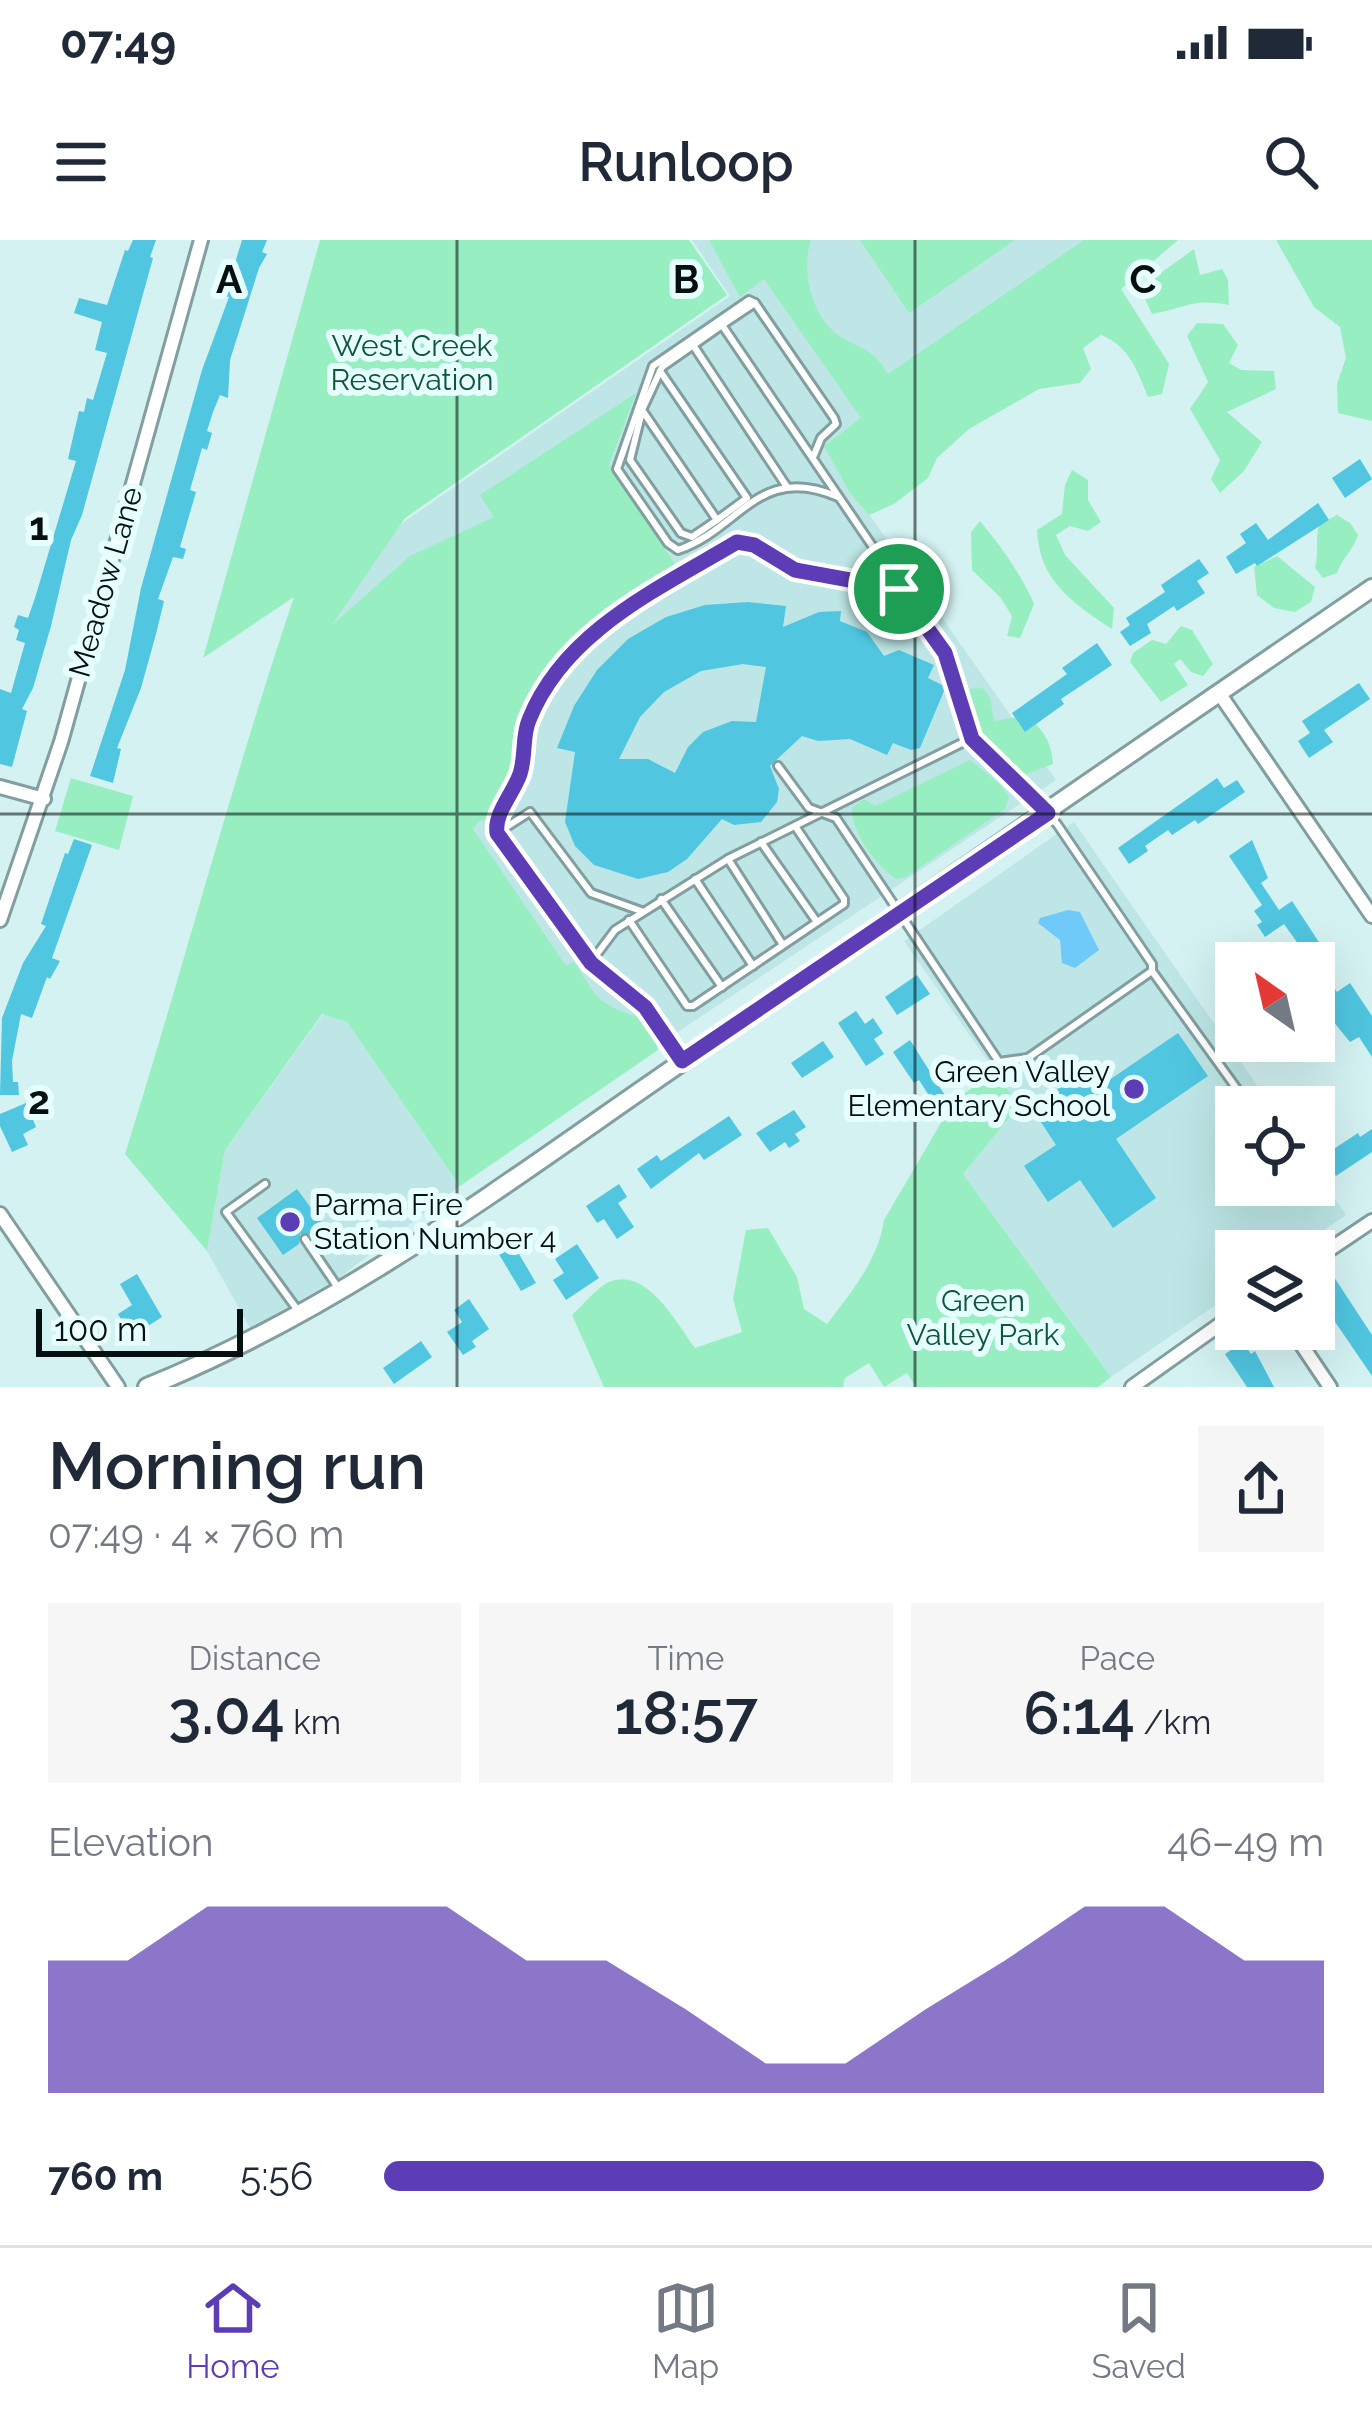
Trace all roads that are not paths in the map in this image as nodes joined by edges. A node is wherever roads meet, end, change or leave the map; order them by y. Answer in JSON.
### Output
{"nodes":[{"id":1,"x":201,"y":240,"type":"edge"},
{"id":2,"x":755,"y":303,"type":"junction"},
{"id":3,"x":722,"y":325,"type":"junction"},
{"id":4,"x":693,"y":345,"type":"junction"},
{"id":5,"x":660,"y":370,"type":"junction"},
{"id":6,"x":642,"y":410,"type":"junction"},
{"id":7,"x":814,"y":458,"type":"junction"},
{"id":8,"x":788,"y":488,"type":"junction"},
{"id":9,"x":838,"y":496,"type":"junction"},
{"id":10,"x":717,"y":520,"type":"junction"},
{"id":11,"x":1372,"y":588,"type":"edge"},
{"id":12,"x":899,"y":589,"type":"junction"},
{"id":13,"x":1219,"y":693,"type":"junction"},
{"id":14,"x":972,"y":739,"type":"junction"},
{"id":15,"x":778,"y":766,"type":"dead end"},
{"id":16,"x":0,"y":788,"type":"edge"},
{"id":17,"x":44,"y":799,"type":"junction"},
{"id":18,"x":823,"y":813,"type":"junction"},
{"id":19,"x":1048,"y":813,"type":"junction"},
{"id":20,"x":795,"y":826,"type":"junction"},
{"id":21,"x":497,"y":833,"type":"junction"},
{"id":22,"x":761,"y":842,"type":"junction"},
{"id":23,"x":728,"y":860,"type":"junction"},
{"id":24,"x":695,"y":879,"type":"junction"},
{"id":25,"x":661,"y":899,"type":"junction"},
{"id":26,"x":641,"y":911,"type":"junction"},
{"id":27,"x":899,"y":915,"type":"junction"},
{"id":28,"x":1372,"y":916,"type":"edge"},
{"id":29,"x":0,"y":920,"type":"edge"},
{"id":30,"x":629,"y":920,"type":"junction"},
{"id":31,"x":817,"y":922,"type":"junction"},
{"id":32,"x":783,"y":945,"type":"junction"},
{"id":33,"x":591,"y":963,"type":"junction"},
{"id":34,"x":753,"y":966,"type":"junction"},
{"id":35,"x":1152,"y":971,"type":"junction"},
{"id":36,"x":722,"y":987,"type":"junction"},
{"id":37,"x":682,"y":1061,"type":"junction"},
{"id":38,"x":1235,"y":1086,"type":"edge"},
{"id":39,"x":265,"y":1184,"type":"dead end"},
{"id":40,"x":0,"y":1214,"type":"edge"},
{"id":41,"x":1372,"y":1221,"type":"edge"},
{"id":42,"x":305,"y":1239,"type":"dead end"},
{"id":43,"x":1335,"y":1246,"type":"edge"},
{"id":44,"x":341,"y":1292,"type":"junction"},
{"id":45,"x":301,"y":1315,"type":"junction"},
{"id":46,"x":1215,"y":1328,"type":"edge"},
{"id":47,"x":1305,"y":1350,"type":"edge"},
{"id":48,"x":118,"y":1387,"type":"edge"},
{"id":49,"x":147,"y":1387,"type":"edge"},
{"id":50,"x":1132,"y":1387,"type":"edge"},
{"id":51,"x":1330,"y":1387,"type":"edge"}],
"edges":[{"from":1,"to":17,"type":"street","name":"Meadow Lane"},
{"from":2,"to":3,"type":"lane"},
{"from":2,"to":7,"type":"lane"},
{"from":2,"to":8,"type":"lane"},
{"from":3,"to":4,"type":"lane"},
{"from":3,"to":7,"type":"lane"},
{"from":4,"to":5,"type":"lane"},
{"from":4,"to":8,"type":"lane"},
{"from":5,"to":6,"type":"lane"},
{"from":5,"to":10,"type":"lane"},
{"from":6,"to":10,"type":"lane"},
{"from":6,"to":10,"type":"lane"},
{"from":7,"to":9,"type":"lane"},
{"from":8,"to":9,"type":"lane"},
{"from":9,"to":12,"type":"lane"},
{"from":11,"to":13,"type":"main road"},
{"from":12,"to":14,"type":"lane"},
{"from":12,"to":21,"type":"lane"},
{"from":13,"to":19,"type":"main road"},
{"from":13,"to":28,"type":"street"},
{"from":14,"to":18,"type":"lane"},
{"from":14,"to":19,"type":"lane"},
{"from":15,"to":18,"type":"lane"},
{"from":16,"to":17,"type":"street"},
{"from":17,"to":29,"type":"street","name":"Meadow Lane"},
{"from":18,"to":20,"type":"lane"},
{"from":18,"to":27,"type":"lane"},
{"from":19,"to":27,"type":"main road"},
{"from":19,"to":35,"type":"lane"},
{"from":20,"to":22,"type":"lane"},
{"from":20,"to":31,"type":"lane"},
{"from":21,"to":26,"type":"lane"},
{"from":21,"to":33,"type":"lane"},
{"from":22,"to":23,"type":"lane"},
{"from":22,"to":31,"type":"lane"},
{"from":23,"to":24,"type":"lane"},
{"from":23,"to":32,"type":"lane"},
{"from":24,"to":25,"type":"lane"},
{"from":24,"to":34,"type":"lane"},
{"from":25,"to":26,"type":"lane"},
{"from":25,"to":36,"type":"lane"},
{"from":26,"to":30,"type":"lane"},
{"from":27,"to":35,"type":"lane"},
{"from":27,"to":37,"type":"main road"},
{"from":30,"to":33,"type":"lane"},
{"from":30,"to":36,"type":"lane"},
{"from":31,"to":32,"type":"lane"},
{"from":32,"to":34,"type":"lane"},
{"from":33,"to":37,"type":"lane"},
{"from":34,"to":36,"type":"lane"},
{"from":35,"to":38,"type":"lane"},
{"from":37,"to":44,"type":"main road"},
{"from":39,"to":45,"type":"lane"},
{"from":40,"to":48,"type":"street"},
{"from":41,"to":43,"type":"street"},
{"from":42,"to":44,"type":"lane"},
{"from":44,"to":45,"type":"main road"},
{"from":45,"to":49,"type":"main road"},
{"from":46,"to":50,"type":"street"},
{"from":47,"to":51,"type":"street"}]}
